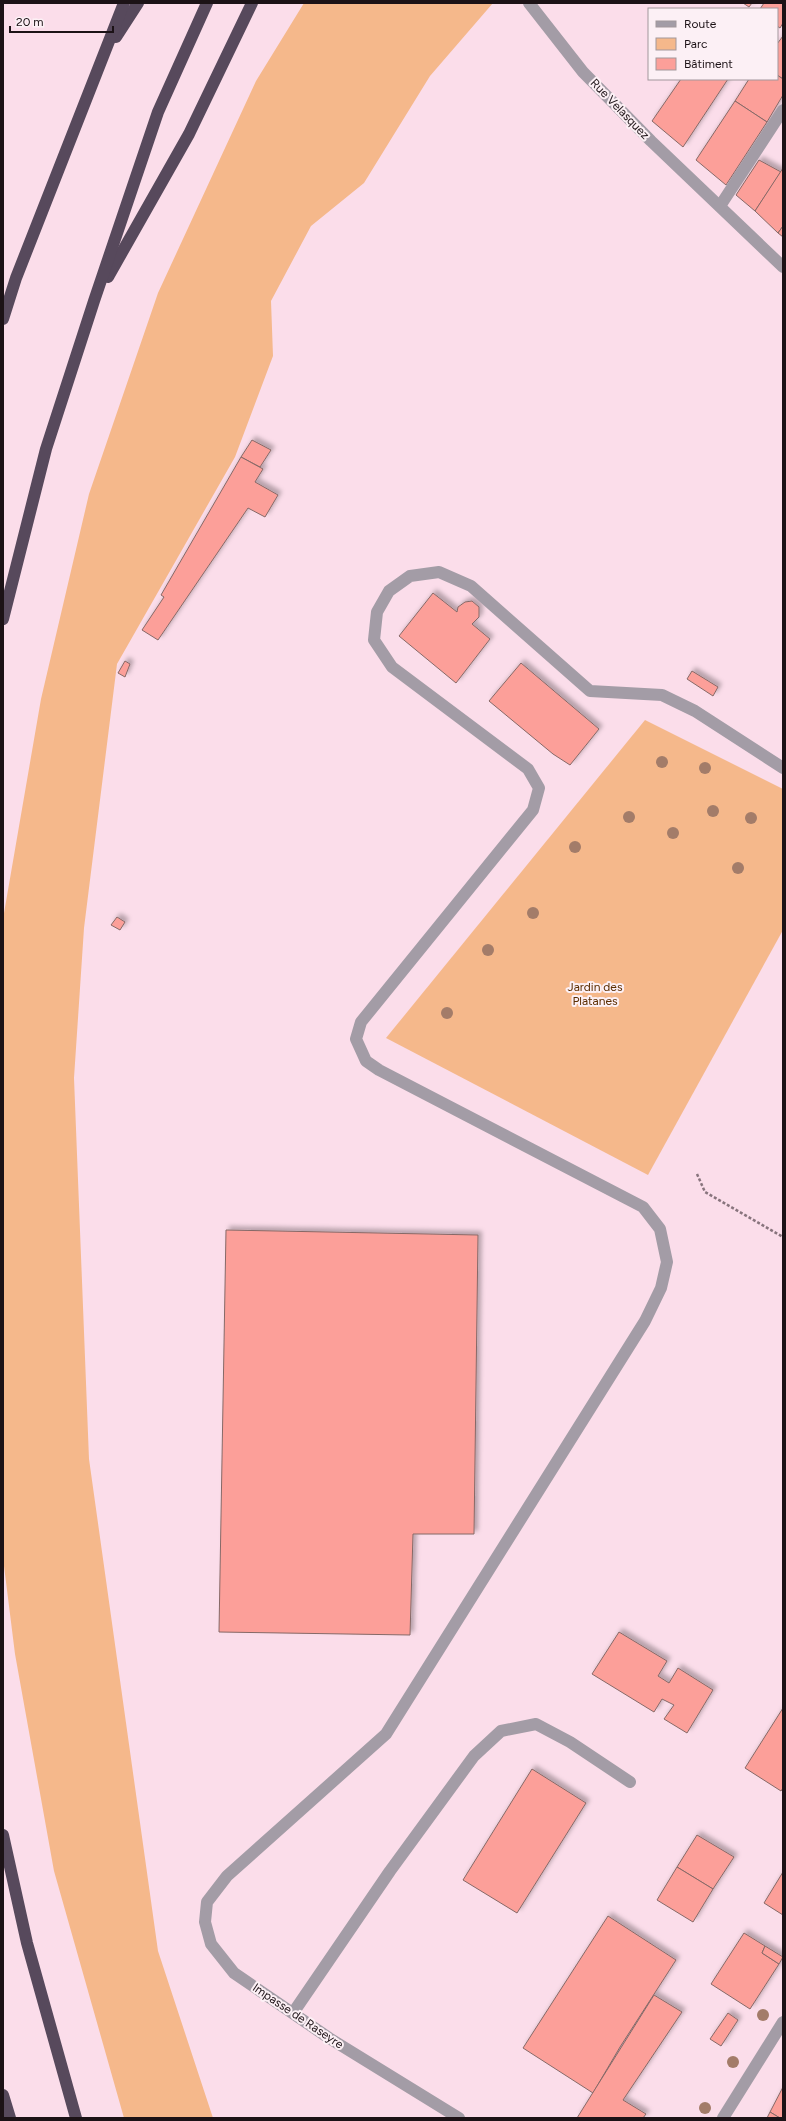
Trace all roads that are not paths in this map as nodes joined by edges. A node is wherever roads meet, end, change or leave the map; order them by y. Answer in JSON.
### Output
{"nodes":[{"id":1,"x":124,"y":3,"type":"edge"},
{"id":2,"x":138,"y":3,"type":"edge"},
{"id":3,"x":207,"y":3,"type":"edge"},
{"id":4,"x":252,"y":3,"type":"edge"},
{"id":5,"x":529,"y":3,"type":"edge"},
{"id":6,"x":100,"y":63,"type":"junction"},
{"id":7,"x":783,"y":110,"type":"edge"},
{"id":8,"x":720,"y":206,"type":"junction"},
{"id":9,"x":783,"y":267,"type":"edge"},
{"id":10,"x":94,"y":301,"type":"junction"},
{"id":11,"x":3,"y":319,"type":"edge"},
{"id":12,"x":3,"y":619,"type":"edge"},
{"id":13,"x":783,"y":768,"type":"edge"},
{"id":14,"x":630,"y":1782,"type":"dead end"},
{"id":15,"x":3,"y":1835,"type":"edge"},
{"id":16,"x":293,"y":2014,"type":"junction"},
{"id":17,"x":783,"y":2022,"type":"edge"},
{"id":18,"x":3,"y":2095,"type":"edge"},
{"id":19,"x":10,"y":2118,"type":"edge"},
{"id":20,"x":76,"y":2118,"type":"edge"},
{"id":21,"x":459,"y":2118,"type":"edge"},
{"id":22,"x":723,"y":2118,"type":"edge"}],
"edges":[{"from":1,"to":6,"type":"highway"},
{"from":2,"to":6,"type":"highway"},
{"from":3,"to":10,"type":"highway"},
{"from":4,"to":10,"type":"highway"},
{"from":5,"to":8,"type":"street","name":"Rue Velasquez"},
{"from":6,"to":11,"type":"highway"},
{"from":7,"to":8,"type":"street"},
{"from":8,"to":9,"type":"street","name":"Rue Velasquez"},
{"from":10,"to":12,"type":"highway"},
{"from":13,"to":16,"type":"street","name":"Impasse de Raseyre"},
{"from":14,"to":16,"type":"street"},
{"from":15,"to":20,"type":"highway"},
{"from":16,"to":21,"type":"street","name":"Impasse de Raseyre"},
{"from":17,"to":22,"type":"street"},
{"from":18,"to":19,"type":"highway"}]}
